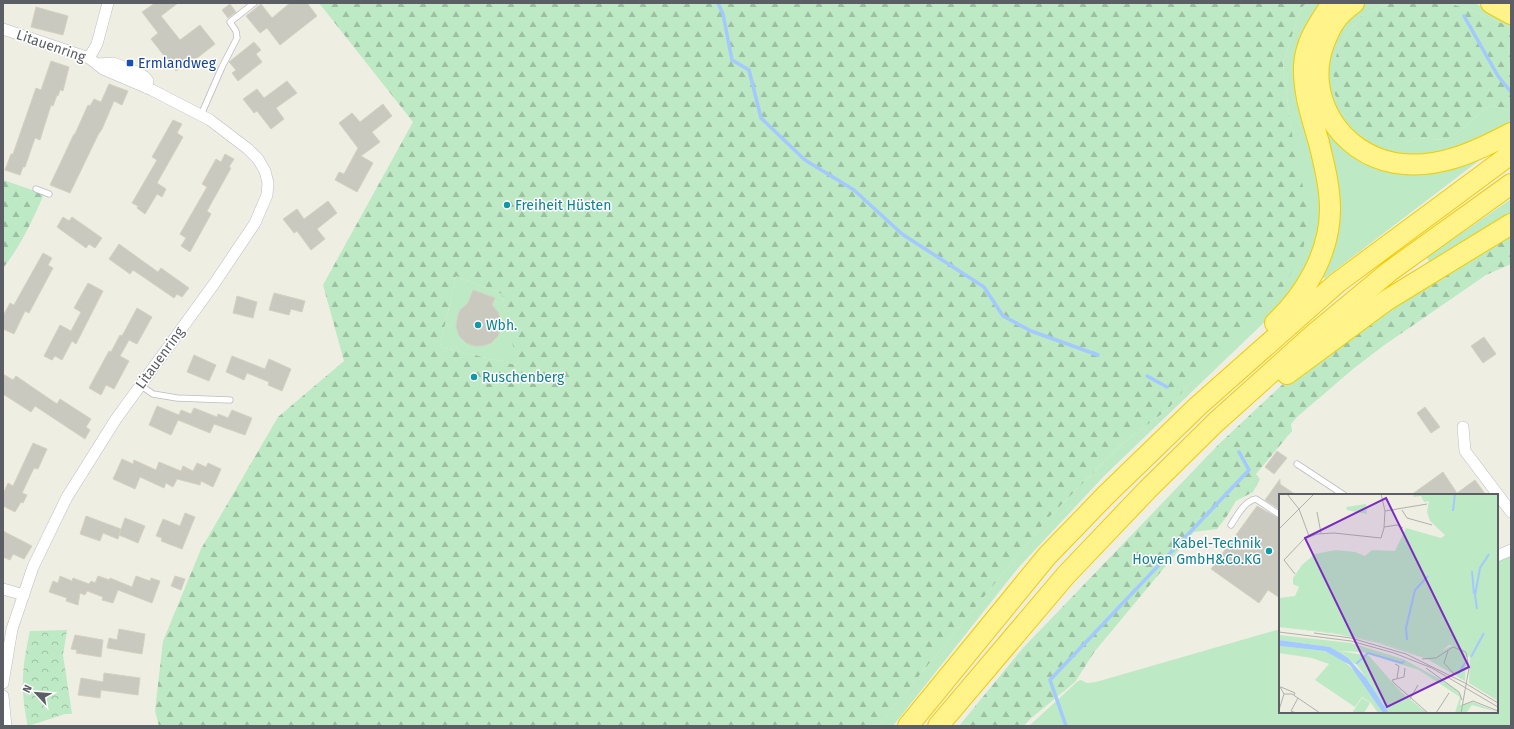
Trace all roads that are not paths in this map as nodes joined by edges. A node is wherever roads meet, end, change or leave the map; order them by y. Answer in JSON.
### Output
{"nodes":[{"id":1,"x":108,"y":3,"type":"edge"},
{"id":2,"x":254,"y":3,"type":"edge"},
{"id":3,"x":1332,"y":3,"type":"edge"},
{"id":4,"x":1354,"y":3,"type":"edge"},
{"id":5,"x":1491,"y":3,"type":"edge"},
{"id":6,"x":1511,"y":14,"type":"edge"},
{"id":7,"x":3,"y":29,"type":"edge"},
{"id":8,"x":93,"y":61,"type":"junction"},
{"id":9,"x":201,"y":115,"type":"junction"},
{"id":10,"x":1511,"y":133,"type":"edge"},
{"id":11,"x":1511,"y":154,"type":"edge"},
{"id":12,"x":1511,"y":184,"type":"edge"},
{"id":13,"x":36,"y":189,"type":"dead end"},
{"id":14,"x":49,"y":194,"type":"dead end"},
{"id":15,"x":1511,"y":224,"type":"edge"},
{"id":16,"x":140,"y":385,"type":"junction"},
{"id":17,"x":230,"y":400,"type":"dead end"},
{"id":18,"x":1198,"y":406,"type":"junction"},
{"id":19,"x":1216,"y":422,"type":"junction"},
{"id":20,"x":1463,"y":427,"type":"dead end"},
{"id":21,"x":1297,"y":464,"type":"dead end"},
{"id":22,"x":1342,"y":494,"type":"edge"},
{"id":23,"x":1497,"y":494,"type":"edge"},
{"id":24,"x":1498,"y":495,"type":"edge"},
{"id":25,"x":1511,"y":512,"type":"edge"},
{"id":26,"x":1279,"y":514,"type":"edge"},
{"id":27,"x":1231,"y":525,"type":"dead end"},
{"id":28,"x":1511,"y":550,"type":"edge"},
{"id":29,"x":1498,"y":556,"type":"edge"},
{"id":30,"x":3,"y":589,"type":"edge"},
{"id":31,"x":24,"y":595,"type":"junction"},
{"id":32,"x":3,"y":683,"type":"edge"},
{"id":33,"x":3,"y":696,"type":"edge"},
{"id":34,"x":6,"y":726,"type":"edge"},
{"id":35,"x":908,"y":726,"type":"edge"},
{"id":36,"x":938,"y":726,"type":"edge"}],
"edges":[{"from":1,"to":8,"type":"street"},
{"from":2,"to":9,"type":"lane"},
{"from":3,"to":18,"type":"highway"},
{"from":4,"to":10,"type":"highway"},
{"from":5,"to":6,"type":"highway"},
{"from":7,"to":8,"type":"street","name":"Litauenring"},
{"from":8,"to":9,"type":"street","name":"Litauenring"},
{"from":9,"to":16,"type":"street","name":"Litauenring"},
{"from":11,"to":18,"type":"highway"},
{"from":12,"to":19,"type":"highway"},
{"from":13,"to":14,"type":"lane"},
{"from":15,"to":19,"type":"highway"},
{"from":16,"to":17,"type":"lane"},
{"from":16,"to":31,"type":"street","name":"Litauenring"},
{"from":18,"to":35,"type":"highway"},
{"from":19,"to":36,"type":"highway"},
{"from":20,"to":23,"type":"street"},
{"from":21,"to":22,"type":"lane"},
{"from":24,"to":25,"type":"street"},
{"from":26,"to":27,"type":"lane"},
{"from":28,"to":29,"type":"street"},
{"from":30,"to":31,"type":"street"},
{"from":31,"to":32,"type":"street","name":"Litauenring"},
{"from":33,"to":34,"type":"street"}]}
